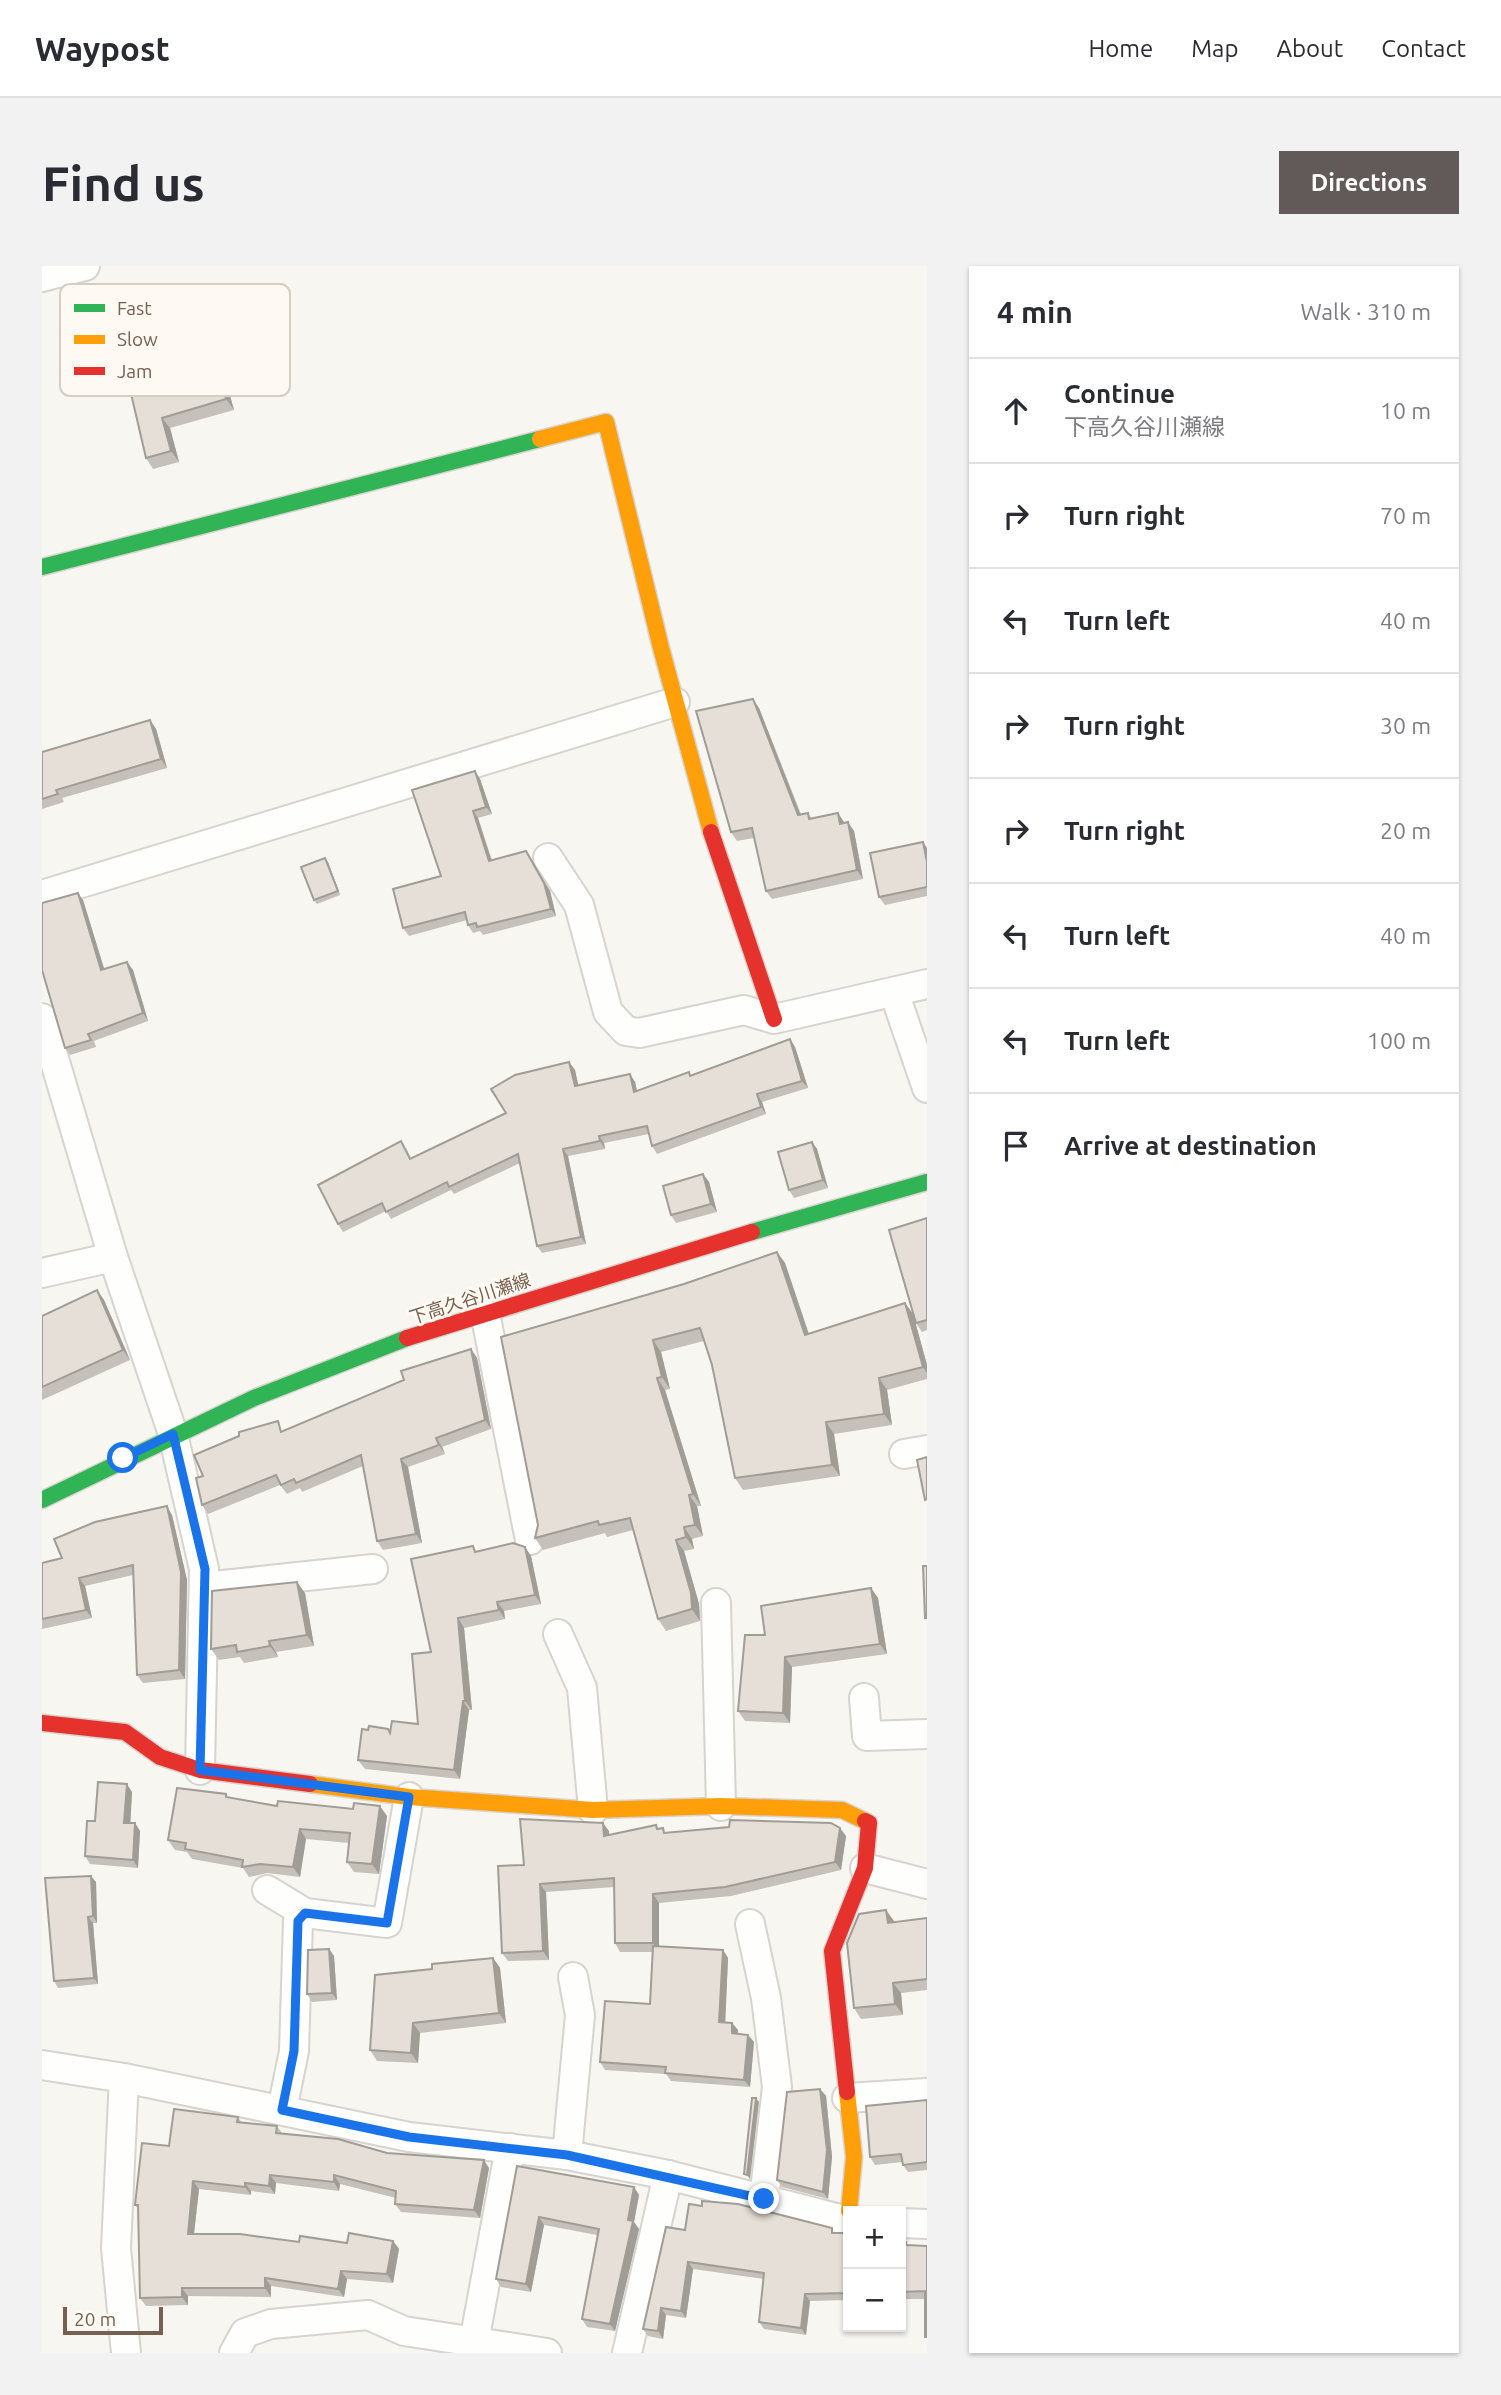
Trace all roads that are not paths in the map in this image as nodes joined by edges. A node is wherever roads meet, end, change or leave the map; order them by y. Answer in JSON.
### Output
{"nodes":[{"id":1,"x":85,"y":266,"type":"edge"},
{"id":2,"x":42,"y":277,"type":"edge"},
{"id":3,"x":42,"y":567,"type":"edge"},
{"id":4,"x":675,"y":702,"type":"junction"},
{"id":5,"x":548,"y":858,"type":"dead end"},
{"id":6,"x":42,"y":895,"type":"edge"},
{"id":7,"x":927,"y":984,"type":"edge"},
{"id":8,"x":894,"y":992,"type":"junction"},
{"id":9,"x":42,"y":1018,"type":"edge"},
{"id":10,"x":774,"y":1019,"type":"junction"},
{"id":11,"x":927,"y":1088,"type":"edge"},
{"id":12,"x":927,"y":1182,"type":"edge"},
{"id":13,"x":113,"y":1257,"type":"junction"},
{"id":14,"x":42,"y":1273,"type":"edge"},
{"id":15,"x":485,"y":1313,"type":"junction"},
{"id":16,"x":173,"y":1434,"type":"junction"},
{"id":17,"x":42,"y":1500,"type":"edge"},
{"id":18,"x":530,"y":1540,"type":"dead end"},
{"id":19,"x":373,"y":1569,"type":"dead end"},
{"id":20,"x":204,"y":1587,"type":"junction"},
{"id":21,"x":716,"y":1603,"type":"dead end"},
{"id":22,"x":558,"y":1634,"type":"dead end"},
{"id":23,"x":864,"y":1698,"type":"dead end"},
{"id":24,"x":42,"y":1723,"type":"edge"},
{"id":25,"x":927,"y":1734,"type":"edge"},
{"id":26,"x":200,"y":1770,"type":"junction"},
{"id":27,"x":409,"y":1797,"type":"junction"},
{"id":28,"x":721,"y":1806,"type":"junction"},
{"id":29,"x":593,"y":1810,"type":"junction"},
{"id":30,"x":865,"y":1868,"type":"junction"},
{"id":31,"x":927,"y":1884,"type":"edge"},
{"id":32,"x":267,"y":1890,"type":"dead end"},
{"id":33,"x":305,"y":1913,"type":"junction"},
{"id":34,"x":750,"y":1924,"type":"dead end"},
{"id":35,"x":573,"y":1977,"type":"dead end"},
{"id":36,"x":42,"y":2065,"type":"edge"},
{"id":37,"x":124,"y":2078,"type":"junction"},
{"id":38,"x":927,"y":2093,"type":"edge"},
{"id":39,"x":847,"y":2098,"type":"junction"},
{"id":40,"x":282,"y":2110,"type":"junction"},
{"id":41,"x":510,"y":2148,"type":"junction"},
{"id":42,"x":567,"y":2155,"type":"junction"},
{"id":43,"x":667,"y":2175,"type":"junction"},
{"id":44,"x":764,"y":2199,"type":"junction"},
{"id":45,"x":849,"y":2206,"type":"edge"},
{"id":46,"x":843,"y":2219,"type":"edge"},
{"id":47,"x":906,"y":2223,"type":"edge"},
{"id":48,"x":927,"y":2224,"type":"edge"},
{"id":49,"x":474,"y":2346,"type":"edge"},
{"id":50,"x":126,"y":2353,"type":"edge"},
{"id":51,"x":234,"y":2353,"type":"edge"},
{"id":52,"x":547,"y":2353,"type":"edge"},
{"id":53,"x":627,"y":2353,"type":"edge"}],
"edges":[{"from":1,"to":2,"type":"street"},
{"from":3,"to":4,"type":"street"},
{"from":4,"to":6,"type":"street"},
{"from":4,"to":10,"type":"street"},
{"from":5,"to":10,"type":"street"},
{"from":7,"to":8,"type":"street"},
{"from":8,"to":10,"type":"street"},
{"from":8,"to":11,"type":"street"},
{"from":9,"to":13,"type":"street"},
{"from":12,"to":15,"type":"street","name":"下高久谷川瀬線"},
{"from":13,"to":14,"type":"street"},
{"from":13,"to":16,"type":"street"},
{"from":15,"to":16,"type":"street","name":"下高久谷川瀬線"},
{"from":15,"to":18,"type":"street"},
{"from":16,"to":17,"type":"street","name":"下高久谷川瀬線"},
{"from":16,"to":20,"type":"street"},
{"from":19,"to":20,"type":"street"},
{"from":20,"to":26,"type":"street"},
{"from":21,"to":28,"type":"street"},
{"from":22,"to":29,"type":"street"},
{"from":23,"to":25,"type":"street"},
{"from":24,"to":26,"type":"street"},
{"from":26,"to":27,"type":"street"},
{"from":27,"to":29,"type":"street"},
{"from":27,"to":33,"type":"street"},
{"from":28,"to":29,"type":"street"},
{"from":28,"to":30,"type":"street"},
{"from":30,"to":31,"type":"street"},
{"from":30,"to":39,"type":"street"},
{"from":32,"to":33,"type":"street"},
{"from":33,"to":40,"type":"street"},
{"from":34,"to":44,"type":"street"},
{"from":35,"to":42,"type":"street"},
{"from":36,"to":37,"type":"street"},
{"from":37,"to":40,"type":"street"},
{"from":37,"to":50,"type":"street"},
{"from":38,"to":39,"type":"street"},
{"from":39,"to":45,"type":"street"},
{"from":40,"to":41,"type":"street"},
{"from":41,"to":42,"type":"street"},
{"from":41,"to":49,"type":"street"},
{"from":42,"to":43,"type":"street"},
{"from":43,"to":44,"type":"street"},
{"from":43,"to":53,"type":"street"},
{"from":44,"to":46,"type":"street"},
{"from":47,"to":48,"type":"street"},
{"from":49,"to":51,"type":"street"},
{"from":49,"to":52,"type":"street"}]}
